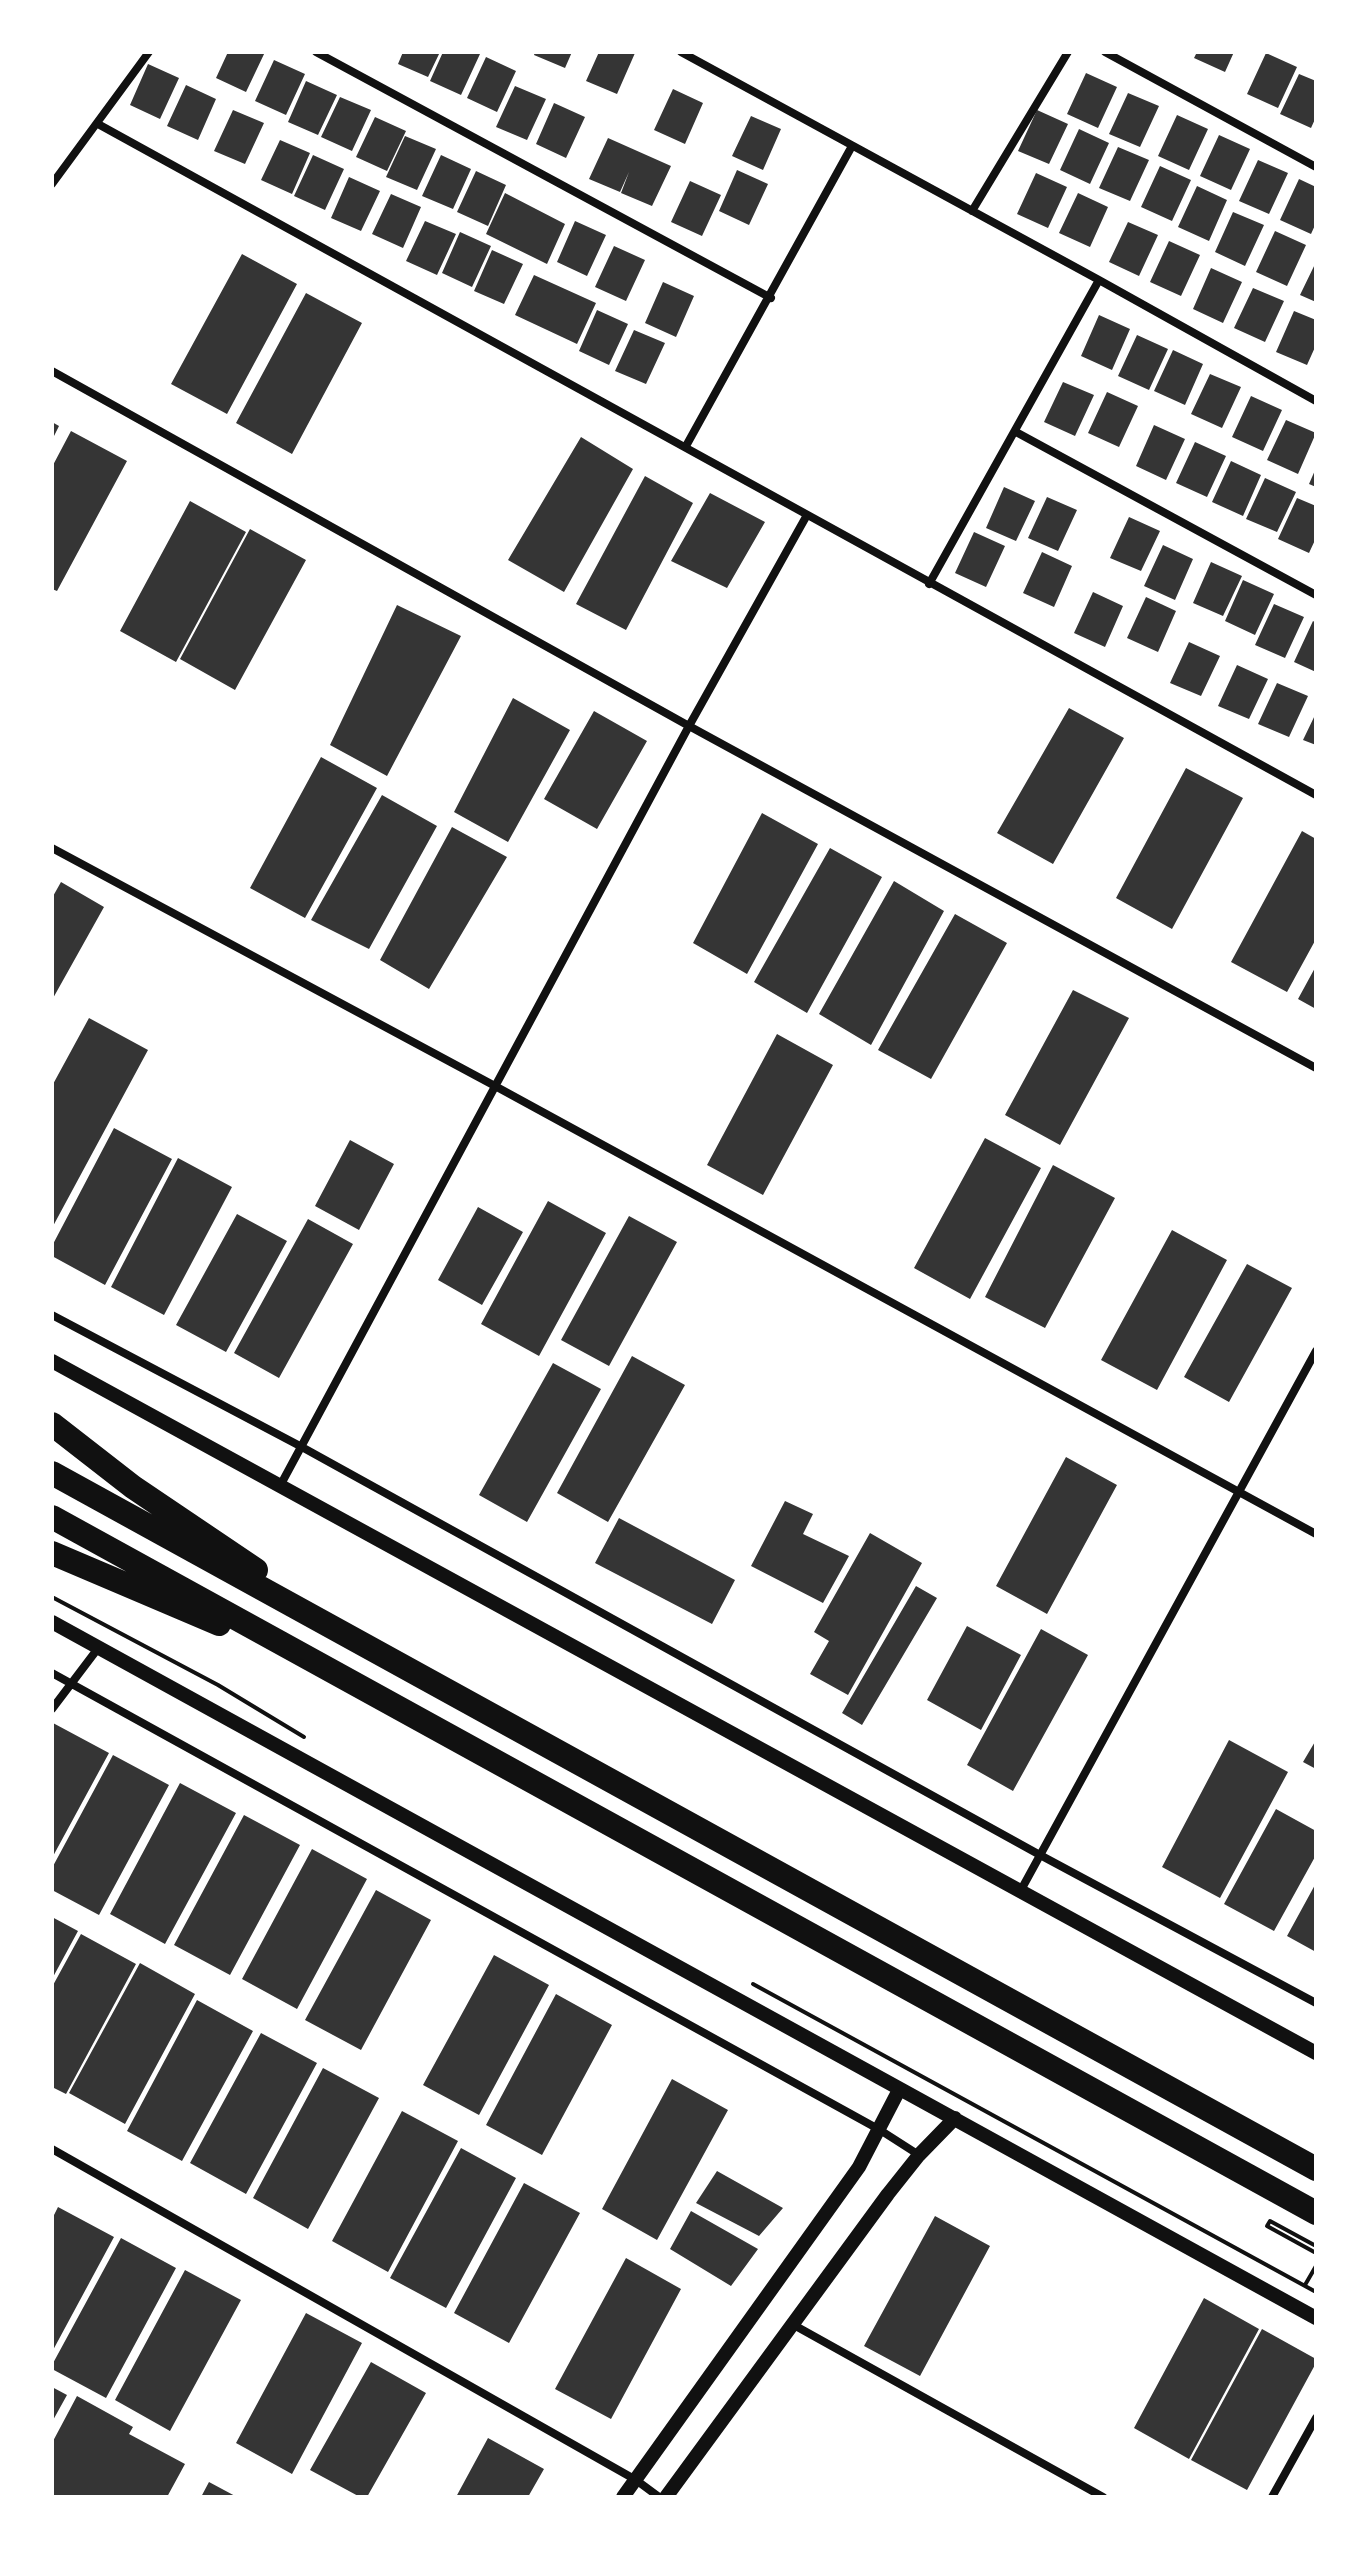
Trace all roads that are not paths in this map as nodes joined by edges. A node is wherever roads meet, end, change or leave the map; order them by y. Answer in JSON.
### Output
{"nodes":[{"id":1,"x":149,"y":52,"type":"edge"},
{"id":2,"x":316,"y":52,"type":"edge"},
{"id":3,"x":681,"y":52,"type":"edge"},
{"id":4,"x":1068,"y":52,"type":"edge"},
{"id":5,"x":1105,"y":52,"type":"edge"},
{"id":6,"x":98,"y":124,"type":"junction"},
{"id":7,"x":852,"y":146,"type":"junction"},
{"id":8,"x":1316,"y":167,"type":"edge"},
{"id":9,"x":52,"y":184,"type":"edge"},
{"id":10,"x":972,"y":211,"type":"junction"},
{"id":11,"x":1099,"y":280,"type":"junction"},
{"id":12,"x":771,"y":298,"type":"junction"},
{"id":13,"x":52,"y":371,"type":"edge"},
{"id":14,"x":1316,"y":401,"type":"edge"},
{"id":15,"x":1016,"y":432,"type":"junction"},
{"id":16,"x":686,"y":446,"type":"junction"},
{"id":17,"x":807,"y":515,"type":"junction"},
{"id":18,"x":929,"y":584,"type":"junction"},
{"id":19,"x":1316,"y":595,"type":"edge"},
{"id":20,"x":689,"y":726,"type":"junction"},
{"id":21,"x":1316,"y":795,"type":"edge"},
{"id":22,"x":52,"y":848,"type":"edge"},
{"id":23,"x":1316,"y":1068,"type":"edge"},
{"id":24,"x":495,"y":1086,"type":"junction"},
{"id":25,"x":52,"y":1315,"type":"edge"},
{"id":26,"x":1316,"y":1351,"type":"edge"},
{"id":27,"x":52,"y":1361,"type":"edge"},
{"id":28,"x":52,"y":1424,"type":"edge"},
{"id":29,"x":300,"y":1446,"type":"junction"},
{"id":30,"x":52,"y":1473,"type":"edge"},
{"id":31,"x":280,"y":1486,"type":"junction"},
{"id":32,"x":1239,"y":1490,"type":"junction"},
{"id":33,"x":52,"y":1517,"type":"edge"},
{"id":34,"x":1316,"y":1534,"type":"edge"},
{"id":35,"x":52,"y":1553,"type":"edge"},
{"id":36,"x":52,"y":1622,"type":"edge"},
{"id":37,"x":99,"y":1647,"type":"junction"},
{"id":38,"x":387,"y":1658,"type":"junction"},
{"id":39,"x":52,"y":1673,"type":"edge"},
{"id":40,"x":72,"y":1684,"type":"junction"},
{"id":41,"x":367,"y":1689,"type":"junction"},
{"id":42,"x":52,"y":1709,"type":"edge"},
{"id":43,"x":1040,"y":1855,"type":"junction"},
{"id":44,"x":1021,"y":1890,"type":"junction"},
{"id":45,"x":1316,"y":2003,"type":"edge"},
{"id":46,"x":1316,"y":2053,"type":"edge"},
{"id":47,"x":899,"y":2090,"type":"junction"},
{"id":48,"x":955,"y":2118,"type":"junction"},
{"id":49,"x":880,"y":2130,"type":"junction"},
{"id":50,"x":52,"y":2149,"type":"edge"},
{"id":51,"x":919,"y":2155,"type":"junction"},
{"id":52,"x":1316,"y":2169,"type":"edge"},
{"id":53,"x":1316,"y":2213,"type":"edge"},
{"id":54,"x":1316,"y":2318,"type":"edge"},
{"id":55,"x":792,"y":2324,"type":"junction"},
{"id":56,"x":1316,"y":2418,"type":"edge"},
{"id":57,"x":636,"y":2480,"type":"junction"},
{"id":58,"x":623,"y":2497,"type":"edge"},
{"id":59,"x":659,"y":2497,"type":"edge"},
{"id":60,"x":666,"y":2497,"type":"edge"},
{"id":61,"x":1103,"y":2497,"type":"edge"},
{"id":62,"x":1272,"y":2497,"type":"edge"}],
"edges":[{"from":1,"to":6,"type":"street"},
{"from":2,"to":12,"type":"street"},
{"from":3,"to":7,"type":"street"},
{"from":4,"to":10,"type":"street"},
{"from":5,"to":8,"type":"street"},
{"from":6,"to":9,"type":"street"},
{"from":6,"to":16,"type":"street"},
{"from":7,"to":10,"type":"street"},
{"from":7,"to":12,"type":"street"},
{"from":10,"to":11,"type":"street"},
{"from":11,"to":14,"type":"street"},
{"from":11,"to":15,"type":"street"},
{"from":12,"to":16,"type":"street"},
{"from":13,"to":20,"type":"street"},
{"from":15,"to":18,"type":"street"},
{"from":15,"to":19,"type":"street"},
{"from":16,"to":17,"type":"street"},
{"from":17,"to":18,"type":"street"},
{"from":17,"to":20,"type":"street"},
{"from":18,"to":21,"type":"street"},
{"from":20,"to":23,"type":"street"},
{"from":20,"to":24,"type":"street"},
{"from":22,"to":24,"type":"street"},
{"from":24,"to":29,"type":"street"},
{"from":24,"to":32,"type":"street"},
{"from":25,"to":29,"type":"street"},
{"from":26,"to":32,"type":"street"},
{"from":27,"to":31,"type":"street"},
{"from":28,"to":38,"type":"highway"},
{"from":29,"to":31,"type":"street"},
{"from":29,"to":43,"type":"street"},
{"from":30,"to":38,"type":"highway"},
{"from":31,"to":44,"type":"street"},
{"from":32,"to":34,"type":"street"},
{"from":32,"to":43,"type":"street"},
{"from":33,"to":41,"type":"highway"},
{"from":35,"to":41,"type":"highway"},
{"from":36,"to":37,"type":"street"},
{"from":37,"to":40,"type":"street"},
{"from":37,"to":47,"type":"street"},
{"from":38,"to":52,"type":"highway"},
{"from":39,"to":40,"type":"street"},
{"from":40,"to":42,"type":"street"},
{"from":40,"to":49,"type":"street"},
{"from":41,"to":53,"type":"highway"},
{"from":43,"to":44,"type":"street"},
{"from":43,"to":45,"type":"street"},
{"from":44,"to":46,"type":"street"},
{"from":47,"to":48,"type":"street"},
{"from":47,"to":49,"type":"street"},
{"from":48,"to":51,"type":"street"},
{"from":48,"to":54,"type":"street"},
{"from":49,"to":51,"type":"street"},
{"from":49,"to":57,"type":"street"},
{"from":50,"to":57,"type":"street"},
{"from":51,"to":55,"type":"street"},
{"from":55,"to":60,"type":"street"},
{"from":55,"to":61,"type":"street"},
{"from":56,"to":62,"type":"street"},
{"from":57,"to":58,"type":"street"},
{"from":57,"to":59,"type":"street"}]}
